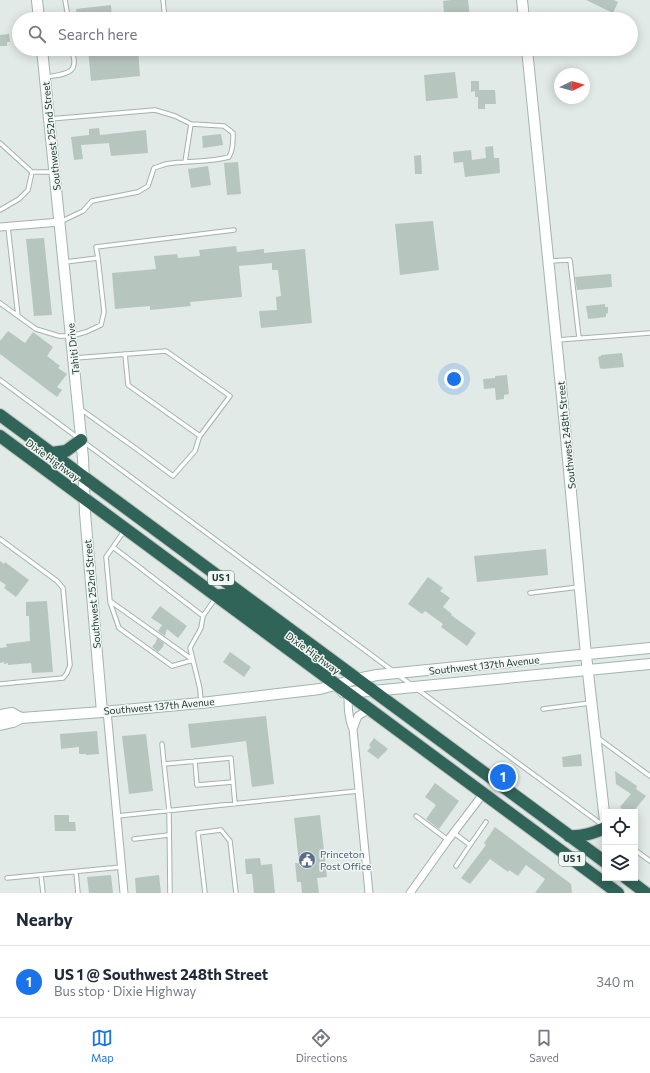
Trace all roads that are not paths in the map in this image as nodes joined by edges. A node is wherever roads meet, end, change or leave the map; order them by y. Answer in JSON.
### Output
{"nodes":[{"id":1,"x":37,"y":0,"type":"edge"},
{"id":2,"x":65,"y":0,"type":"edge"},
{"id":3,"x":163,"y":0,"type":"edge"},
{"id":4,"x":522,"y":0,"type":"edge"},
{"id":5,"x":38,"y":12,"type":"edge"},
{"id":6,"x":67,"y":12,"type":"edge"},
{"id":7,"x":164,"y":12,"type":"edge"},
{"id":8,"x":523,"y":12,"type":"edge"},
{"id":9,"x":43,"y":56,"type":"edge"},
{"id":10,"x":73,"y":56,"type":"edge"},
{"id":11,"x":528,"y":56,"type":"edge"},
{"id":12,"x":45,"y":77,"type":"junction"},
{"id":13,"x":49,"y":119,"type":"junction"},
{"id":14,"x":191,"y":124,"type":"junction"},
{"id":15,"x":0,"y":143,"type":"edge"},
{"id":16,"x":185,"y":162,"type":"junction"},
{"id":17,"x":32,"y":172,"type":"junction"},
{"id":18,"x":55,"y":172,"type":"junction"},
{"id":19,"x":0,"y":210,"type":"edge"},
{"id":20,"x":60,"y":222,"type":"junction"},
{"id":21,"x":0,"y":227,"type":"edge"},
{"id":22,"x":8,"y":227,"type":"junction"},
{"id":23,"x":234,"y":230,"type":"dead end"},
{"id":24,"x":98,"y":258,"type":"junction"},
{"id":25,"x":64,"y":262,"type":"junction"},
{"id":26,"x":548,"y":262,"type":"junction"},
{"id":27,"x":0,"y":302,"type":"edge"},
{"id":28,"x":18,"y":316,"type":"junction"},
{"id":29,"x":650,"y":333,"type":"edge"},
{"id":30,"x":71,"y":336,"type":"junction"},
{"id":31,"x":579,"y":338,"type":"junction"},
{"id":32,"x":556,"y":340,"type":"junction"},
{"id":33,"x":125,"y":354,"type":"junction"},
{"id":34,"x":74,"y":358,"type":"junction"},
{"id":35,"x":0,"y":380,"type":"edge"},
{"id":36,"x":79,"y":408,"type":"junction"},
{"id":37,"x":0,"y":415,"type":"edge"},
{"id":38,"x":200,"y":435,"type":"junction"},
{"id":39,"x":0,"y":436,"type":"edge"},
{"id":40,"x":81,"y":440,"type":"junction"},
{"id":41,"x":52,"y":453,"type":"junction"},
{"id":42,"x":84,"y":477,"type":"junction"},
{"id":43,"x":84,"y":498,"type":"junction"},
{"id":44,"x":126,"y":529,"type":"junction"},
{"id":45,"x":0,"y":539,"type":"edge"},
{"id":46,"x":113,"y":547,"type":"junction"},
{"id":47,"x":580,"y":587,"type":"junction"},
{"id":48,"x":530,"y":593,"type":"dead end"},
{"id":49,"x":217,"y":596,"type":"junction"},
{"id":50,"x":110,"y":601,"type":"junction"},
{"id":51,"x":203,"y":616,"type":"junction"},
{"id":52,"x":310,"y":644,"type":"junction"},
{"id":53,"x":650,"y":648,"type":"edge"},
{"id":54,"x":586,"y":655,"type":"junction"},
{"id":55,"x":193,"y":660,"type":"junction"},
{"id":56,"x":650,"y":664,"type":"edge"},
{"id":57,"x":588,"y":670,"type":"junction"},
{"id":58,"x":396,"y":674,"type":"junction"},
{"id":59,"x":357,"y":679,"type":"junction"},
{"id":60,"x":0,"y":684,"type":"edge"},
{"id":61,"x":336,"y":684,"type":"junction"},
{"id":62,"x":414,"y":687,"type":"junction"},
{"id":63,"x":320,"y":690,"type":"junction"},
{"id":64,"x":373,"y":691,"type":"junction"},
{"id":65,"x":348,"y":693,"type":"junction"},
{"id":66,"x":201,"y":703,"type":"junction"},
{"id":67,"x":592,"y":703,"type":"junction"},
{"id":68,"x":370,"y":709,"type":"junction"},
{"id":69,"x":543,"y":709,"type":"dead end"},
{"id":70,"x":105,"y":711,"type":"junction"},
{"id":71,"x":0,"y":714,"type":"edge"},
{"id":72,"x":21,"y":718,"type":"junction"},
{"id":73,"x":0,"y":725,"type":"edge"},
{"id":74,"x":353,"y":729,"type":"junction"},
{"id":75,"x":595,"y":736,"type":"junction"},
{"id":76,"x":162,"y":744,"type":"dead end"},
{"id":77,"x":195,"y":761,"type":"junction"},
{"id":78,"x":164,"y":764,"type":"junction"},
{"id":79,"x":650,"y":776,"type":"edge"},
{"id":80,"x":233,"y":782,"type":"junction"},
{"id":81,"x":358,"y":791,"type":"junction"},
{"id":82,"x":483,"y":794,"type":"junction"},
{"id":83,"x":235,"y":804,"type":"junction"},
{"id":84,"x":604,"y":809,"type":"edge"},
{"id":85,"x":169,"y":810,"type":"junction"},
{"id":86,"x":116,"y":816,"type":"junction"},
{"id":87,"x":416,"y":816,"type":"dead end"},
{"id":88,"x":486,"y":822,"type":"dead end"},
{"id":89,"x":602,"y":826,"type":"edge"},
{"id":90,"x":602,"y":829,"type":"edge"},
{"id":91,"x":454,"y":832,"type":"junction"},
{"id":92,"x":169,"y":835,"type":"junction"},
{"id":93,"x":569,"y":836,"type":"junction"},
{"id":94,"x":134,"y":839,"type":"dead end"},
{"id":95,"x":448,"y":840,"type":"junction"},
{"id":96,"x":470,"y":845,"type":"junction"},
{"id":97,"x":638,"y":852,"type":"edge"},
{"id":98,"x":602,"y":860,"type":"edge"},
{"id":99,"x":650,"y":861,"type":"edge"},
{"id":100,"x":456,"y":866,"type":"dead end"},
{"id":101,"x":122,"y":867,"type":"junction"},
{"id":102,"x":76,"y":872,"type":"junction"},
{"id":103,"x":41,"y":875,"type":"junction"},
{"id":104,"x":7,"y":878,"type":"dead end"},
{"id":105,"x":630,"y":881,"type":"edge"},
{"id":106,"x":613,"y":888,"type":"edge"},
{"id":107,"x":43,"y":893,"type":"edge"},
{"id":108,"x":78,"y":893,"type":"edge"},
{"id":109,"x":124,"y":893,"type":"edge"},
{"id":110,"x":170,"y":893,"type":"edge"},
{"id":111,"x":205,"y":893,"type":"edge"},
{"id":112,"x":236,"y":893,"type":"edge"},
{"id":113,"x":369,"y":893,"type":"edge"},
{"id":114,"x":410,"y":893,"type":"edge"},
{"id":115,"x":646,"y":893,"type":"edge"}],
"edges":[{"from":1,"to":5,"type":"street"},
{"from":2,"to":6,"type":"lane"},
{"from":3,"to":7,"type":"lane"},
{"from":4,"to":8,"type":"street"},
{"from":9,"to":12,"type":"street","name":"Southwest 252nd Street"},
{"from":10,"to":12,"type":"lane"},
{"from":11,"to":26,"type":"street","name":"Southwest 248th Street"},
{"from":12,"to":13,"type":"street","name":"Southwest 252nd Street"},
{"from":13,"to":14,"type":"lane"},
{"from":13,"to":18,"type":"street","name":"Southwest 252nd Street"},
{"from":14,"to":16,"type":"lane"},
{"from":14,"to":16,"type":"lane"},
{"from":15,"to":17,"type":"lane"},
{"from":16,"to":20,"type":"lane"},
{"from":17,"to":18,"type":"lane"},
{"from":17,"to":19,"type":"lane"},
{"from":18,"to":20,"type":"street","name":"Southwest 252nd Street"},
{"from":20,"to":22,"type":"street"},
{"from":20,"to":25,"type":"street","name":"Tahiti Drive"},
{"from":21,"to":22,"type":"street"},
{"from":22,"to":28,"type":"lane"},
{"from":23,"to":24,"type":"lane"},
{"from":24,"to":25,"type":"lane"},
{"from":24,"to":30,"type":"lane"},
{"from":25,"to":30,"type":"street","name":"Tahiti Drive"},
{"from":26,"to":31,"type":"lane"},
{"from":26,"to":32,"type":"street","name":"Southwest 248th Street"},
{"from":27,"to":28,"type":"lane"},
{"from":28,"to":30,"type":"lane"},
{"from":29,"to":31,"type":"lane"},
{"from":30,"to":34,"type":"street","name":"Tahiti Drive"},
{"from":31,"to":32,"type":"lane"},
{"from":32,"to":47,"type":"street","name":"Southwest 248th Street"},
{"from":33,"to":34,"type":"lane"},
{"from":33,"to":38,"type":"lane"},
{"from":33,"to":38,"type":"lane"},
{"from":34,"to":36,"type":"street","name":"Tahiti Drive"},
{"from":35,"to":40,"type":"lane"},
{"from":36,"to":38,"type":"lane"},
{"from":36,"to":40,"type":"street","name":"Tahiti Drive"},
{"from":37,"to":41,"type":"highway","name":"Dixie Highway","number":"US 1"},
{"from":39,"to":43,"type":"highway","name":"Dixie Highway","number":"US 1"},
{"from":40,"to":41,"type":"highway"},
{"from":40,"to":42,"type":"street","name":"Tahiti Drive"},
{"from":40,"to":58,"type":"lane"},
{"from":41,"to":42,"type":"highway","name":"Dixie Highway","number":"US 1"},
{"from":42,"to":43,"type":"street","name":"Southwest 252nd Street"},
{"from":42,"to":52,"type":"highway","name":"Dixie Highway","number":"US 1"},
{"from":43,"to":44,"type":"highway","name":"Dixie Highway","number":"US 1"},
{"from":43,"to":70,"type":"street","name":"Southwest 252nd Street"},
{"from":44,"to":46,"type":"lane"},
{"from":44,"to":49,"type":"highway","name":"Dixie Highway","number":"US 1"},
{"from":45,"to":60,"type":"lane"},
{"from":46,"to":50,"type":"lane"},
{"from":46,"to":51,"type":"lane"},
{"from":47,"to":48,"type":"lane"},
{"from":47,"to":54,"type":"street","name":"Southwest 248th Street"},
{"from":49,"to":51,"type":"lane"},
{"from":49,"to":52,"type":"highway"},
{"from":49,"to":61,"type":"highway","name":"Dixie Highway","number":"US 1"},
{"from":50,"to":55,"type":"lane"},
{"from":50,"to":55,"type":"lane"},
{"from":51,"to":55,"type":"lane"},
{"from":52,"to":59,"type":"highway","name":"Dixie Highway","number":"US 1"},
{"from":53,"to":54,"type":"street","name":"Southwest 137th Avenue"},
{"from":54,"to":57,"type":"street","name":"Southwest 248th Street"},
{"from":54,"to":58,"type":"street","name":"Southwest 137th Avenue"},
{"from":55,"to":66,"type":"lane"},
{"from":56,"to":57,"type":"street","name":"Southwest 137th Avenue"},
{"from":57,"to":62,"type":"street","name":"Southwest 137th Avenue"},
{"from":57,"to":67,"type":"street","name":"Southwest 248th Street"},
{"from":58,"to":59,"type":"street","name":"Southwest 137th Avenue"},
{"from":58,"to":62,"type":"lane"},
{"from":59,"to":61,"type":"street","name":"Southwest 137th Avenue"},
{"from":59,"to":64,"type":"highway","name":"Dixie Highway","number":"US 1"},
{"from":61,"to":63,"type":"street","name":"Southwest 137th Avenue"},
{"from":61,"to":65,"type":"highway","name":"Dixie Highway","number":"US 1"},
{"from":62,"to":64,"type":"street","name":"Southwest 137th Avenue"},
{"from":62,"to":89,"type":"lane"},
{"from":63,"to":65,"type":"street","name":"Southwest 137th Avenue"},
{"from":63,"to":66,"type":"street","name":"Southwest 137th Avenue"},
{"from":64,"to":65,"type":"street","name":"Southwest 137th Avenue"},
{"from":64,"to":93,"type":"highway","name":"Dixie Highway","number":"US 1"},
{"from":65,"to":68,"type":"highway","name":"Dixie Highway","number":"US 1"},
{"from":65,"to":74,"type":"street"},
{"from":66,"to":70,"type":"street","name":"Southwest 137th Avenue"},
{"from":67,"to":69,"type":"lane"},
{"from":67,"to":75,"type":"street","name":"Southwest 248th Street"},
{"from":68,"to":74,"type":"street"},
{"from":68,"to":82,"type":"highway","name":"Dixie Highway","number":"US 1"},
{"from":70,"to":72,"type":"street","name":"Southwest 137th Avenue"},
{"from":70,"to":86,"type":"street","name":"Southwest 252nd Street"},
{"from":71,"to":72,"type":"street","name":"Southwest 137th Avenue"},
{"from":72,"to":73,"type":"street","name":"Southwest 137th Avenue"},
{"from":74,"to":81,"type":"street"},
{"from":75,"to":79,"type":"lane"},
{"from":75,"to":84,"type":"street","name":"Southwest 248th Street"},
{"from":76,"to":78,"type":"lane"},
{"from":77,"to":78,"type":"lane"},
{"from":77,"to":80,"type":"lane"},
{"from":77,"to":80,"type":"lane"},
{"from":78,"to":85,"type":"lane"},
{"from":80,"to":83,"type":"lane"},
{"from":81,"to":83,"type":"lane"},
{"from":81,"to":113,"type":"street"},
{"from":82,"to":91,"type":"street"},
{"from":82,"to":106,"type":"highway","name":"Dixie Highway","number":"US 1"},
{"from":83,"to":85,"type":"lane"},
{"from":85,"to":86,"type":"lane"},
{"from":85,"to":92,"type":"lane"},
{"from":86,"to":101,"type":"street","name":"Southwest 252nd Street"},
{"from":87,"to":95,"type":"lane"},
{"from":88,"to":96,"type":"lane"},
{"from":90,"to":93,"type":"highway"},
{"from":91,"to":95,"type":"street"},
{"from":91,"to":96,"type":"lane"},
{"from":92,"to":94,"type":"lane"},
{"from":92,"to":110,"type":"lane"},
{"from":93,"to":98,"type":"highway","name":"Dixie Highway","number":"US 1"},
{"from":95,"to":114,"type":"street"},
{"from":96,"to":100,"type":"lane"},
{"from":97,"to":99,"type":"lane"},
{"from":101,"to":102,"type":"lane"},
{"from":101,"to":109,"type":"street","name":"Southwest 252nd Street"},
{"from":102,"to":103,"type":"lane"},
{"from":102,"to":108,"type":"lane"},
{"from":103,"to":104,"type":"lane"},
{"from":103,"to":107,"type":"lane"},
{"from":105,"to":115,"type":"highway"},
{"from":111,"to":112,"type":"lane"}]}
